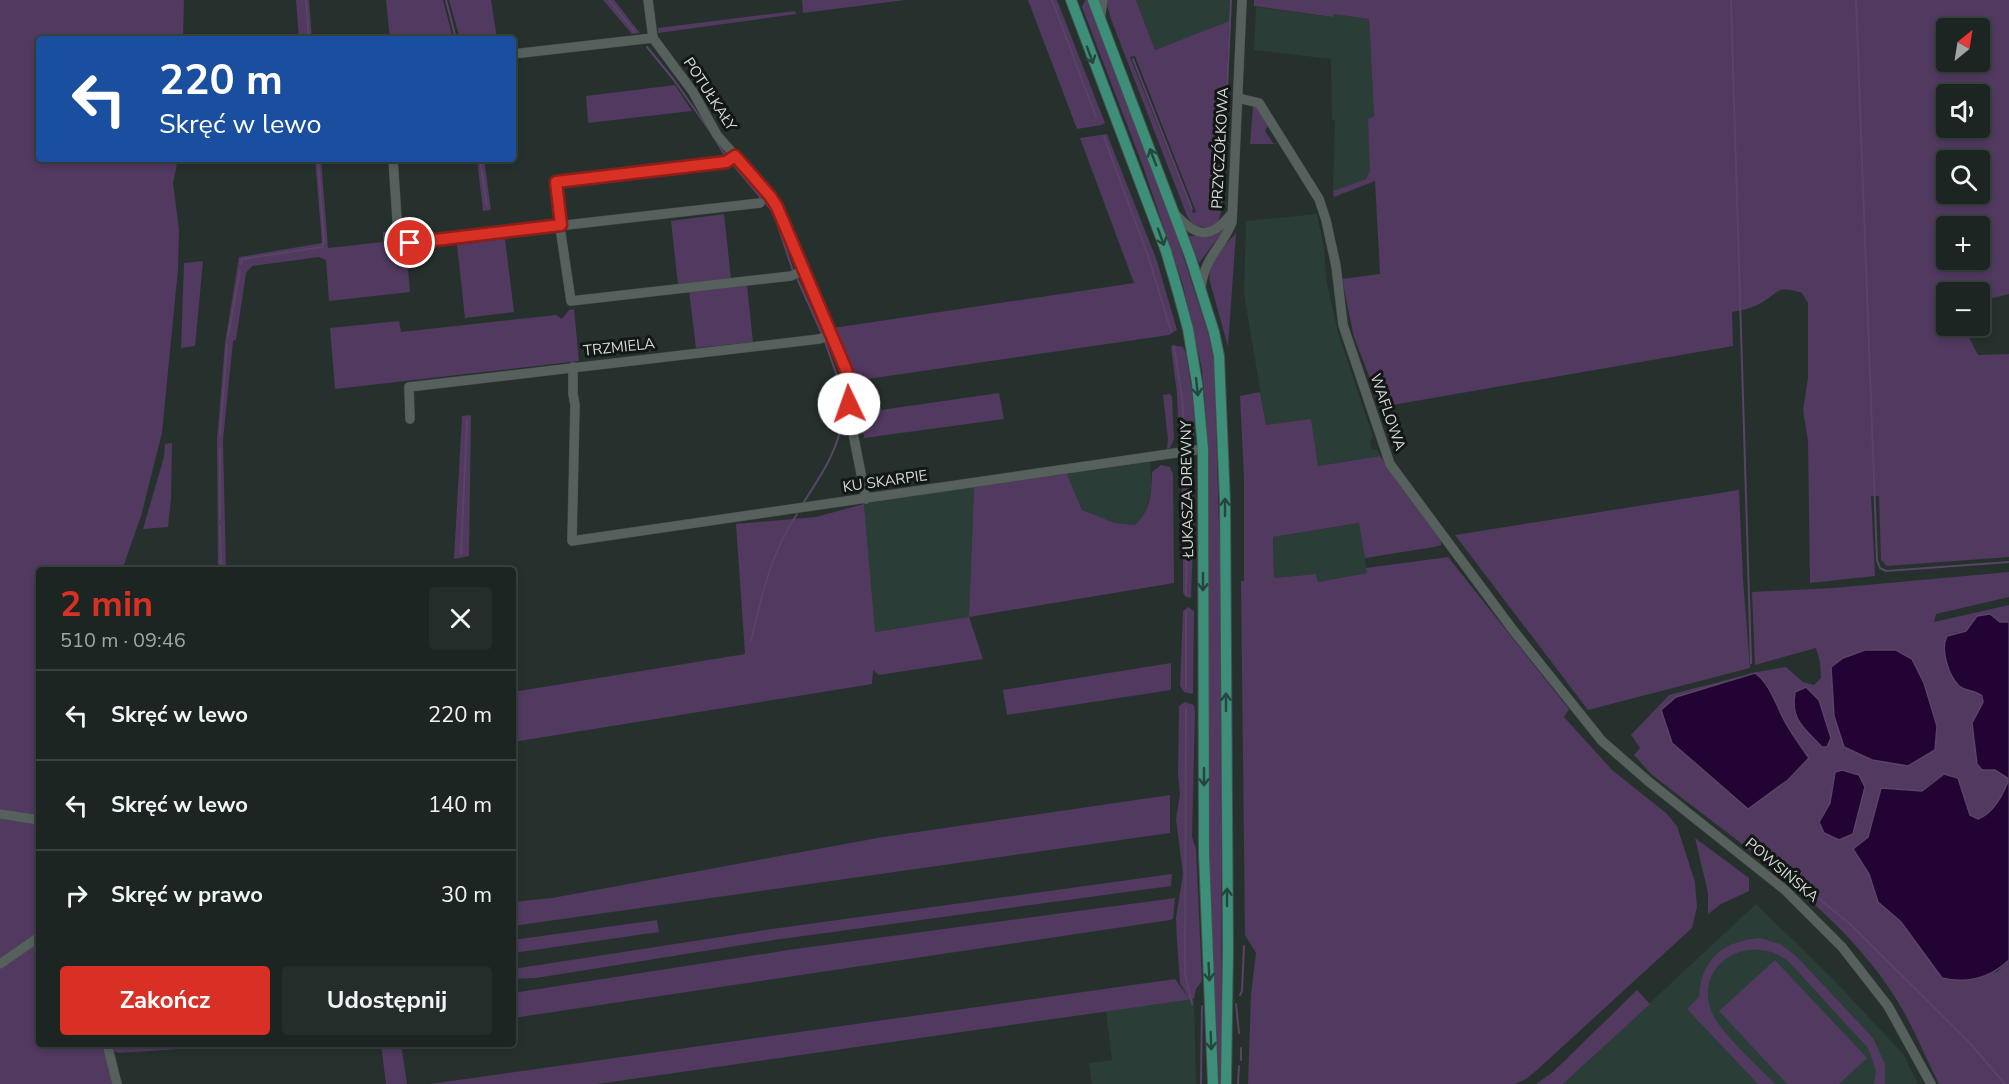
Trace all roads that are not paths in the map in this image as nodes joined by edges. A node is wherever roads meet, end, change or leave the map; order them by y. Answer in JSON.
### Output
{"nodes":[{"id":1,"x":648,"y":0,"type":"edge"},
{"id":2,"x":1071,"y":0,"type":"edge"},
{"id":3,"x":1093,"y":0,"type":"edge"},
{"id":4,"x":1103,"y":0,"type":"edge"},
{"id":5,"x":1242,"y":0,"type":"edge"},
{"id":6,"x":1100,"y":19,"type":"junction"},
{"id":7,"x":653,"y":38,"type":"junction"},
{"id":8,"x":516,"y":54,"type":"edge"},
{"id":9,"x":1238,"y":98,"type":"junction"},
{"id":10,"x":731,"y":158,"type":"junction"},
{"id":11,"x":393,"y":162,"type":"edge"},
{"id":12,"x":760,"y":203,"type":"dead end"},
{"id":13,"x":1233,"y":211,"type":"junction"},
{"id":14,"x":1173,"y":212,"type":"junction"},
{"id":15,"x":561,"y":230,"type":"junction"},
{"id":16,"x":798,"y":273,"type":"junction"},
{"id":17,"x":1201,"y":290,"type":"junction"},
{"id":18,"x":826,"y":337,"type":"junction"},
{"id":19,"x":573,"y":368,"type":"junction"},
{"id":20,"x":410,"y":418,"type":"dead end"},
{"id":21,"x":1203,"y":449,"type":"junction"},
{"id":22,"x":866,"y":499,"type":"junction"},
{"id":23,"x":1577,"y":712,"type":"joint"},
{"id":24,"x":0,"y":814,"type":"edge"},
{"id":25,"x":36,"y":820,"type":"edge"},
{"id":26,"x":36,"y":939,"type":"edge"},
{"id":27,"x":0,"y":964,"type":"edge"},
{"id":28,"x":108,"y":1048,"type":"dead end"},
{"id":29,"x":117,"y":1084,"type":"edge"},
{"id":30,"x":1213,"y":1084,"type":"edge"},
{"id":31,"x":1226,"y":1084,"type":"edge"},
{"id":32,"x":1931,"y":1084,"type":"edge"}],
"edges":[{"from":1,"to":7,"type":"street","name":"POTUŁKAŁY"},
{"from":2,"to":21,"type":"main road","name":"ŁUKASZA DREWNY","one_way":true},
{"from":3,"to":6,"type":"main road"},
{"from":4,"to":6,"type":"street"},
{"from":5,"to":9,"type":"street","name":"PRZYCZÓŁKOWA"},
{"from":14,"to":6,"type":"main road","one_way":true},
{"from":7,"to":8,"type":"street"},
{"from":7,"to":10,"type":"street","name":"POTUŁKAŁY"},
{"from":9,"to":13,"type":"street","name":"PRZYCZÓŁKOWA"},
{"from":9,"to":23,"type":"street","name":"WAFLOWA"},
{"from":10,"to":15,"type":"street"},
{"from":10,"to":16,"type":"street","name":"POTUŁKAŁY"},
{"from":11,"to":15,"type":"street"},
{"from":12,"to":15,"type":"street"},
{"from":13,"to":14,"type":"street"},
{"from":13,"to":17,"type":"street","name":"PRZYCZÓŁKOWA"},
{"from":14,"to":17,"type":"main road"},
{"from":15,"to":16,"type":"street"},
{"from":16,"to":18,"type":"street","name":"POTUŁKAŁY"},
{"from":31,"to":17,"type":"main road","one_way":true},
{"from":18,"to":19,"type":"street","name":"TRZMIELA"},
{"from":18,"to":22,"type":"street","name":"POTUŁKAŁY"},
{"from":19,"to":20,"type":"street","name":"TRZMIELA"},
{"from":19,"to":22,"type":"street","name":"KU SKARPIE"},
{"from":21,"to":22,"type":"street","name":"KU SKARPIE"},
{"from":21,"to":30,"type":"main road","name":"ŁUKASZA DREWNY","one_way":true},
{"from":23,"to":32,"type":"street","name":"POWSIŃSKA"},
{"from":24,"to":25,"type":"street"},
{"from":26,"to":27,"type":"street"},
{"from":28,"to":29,"type":"street"}]}
